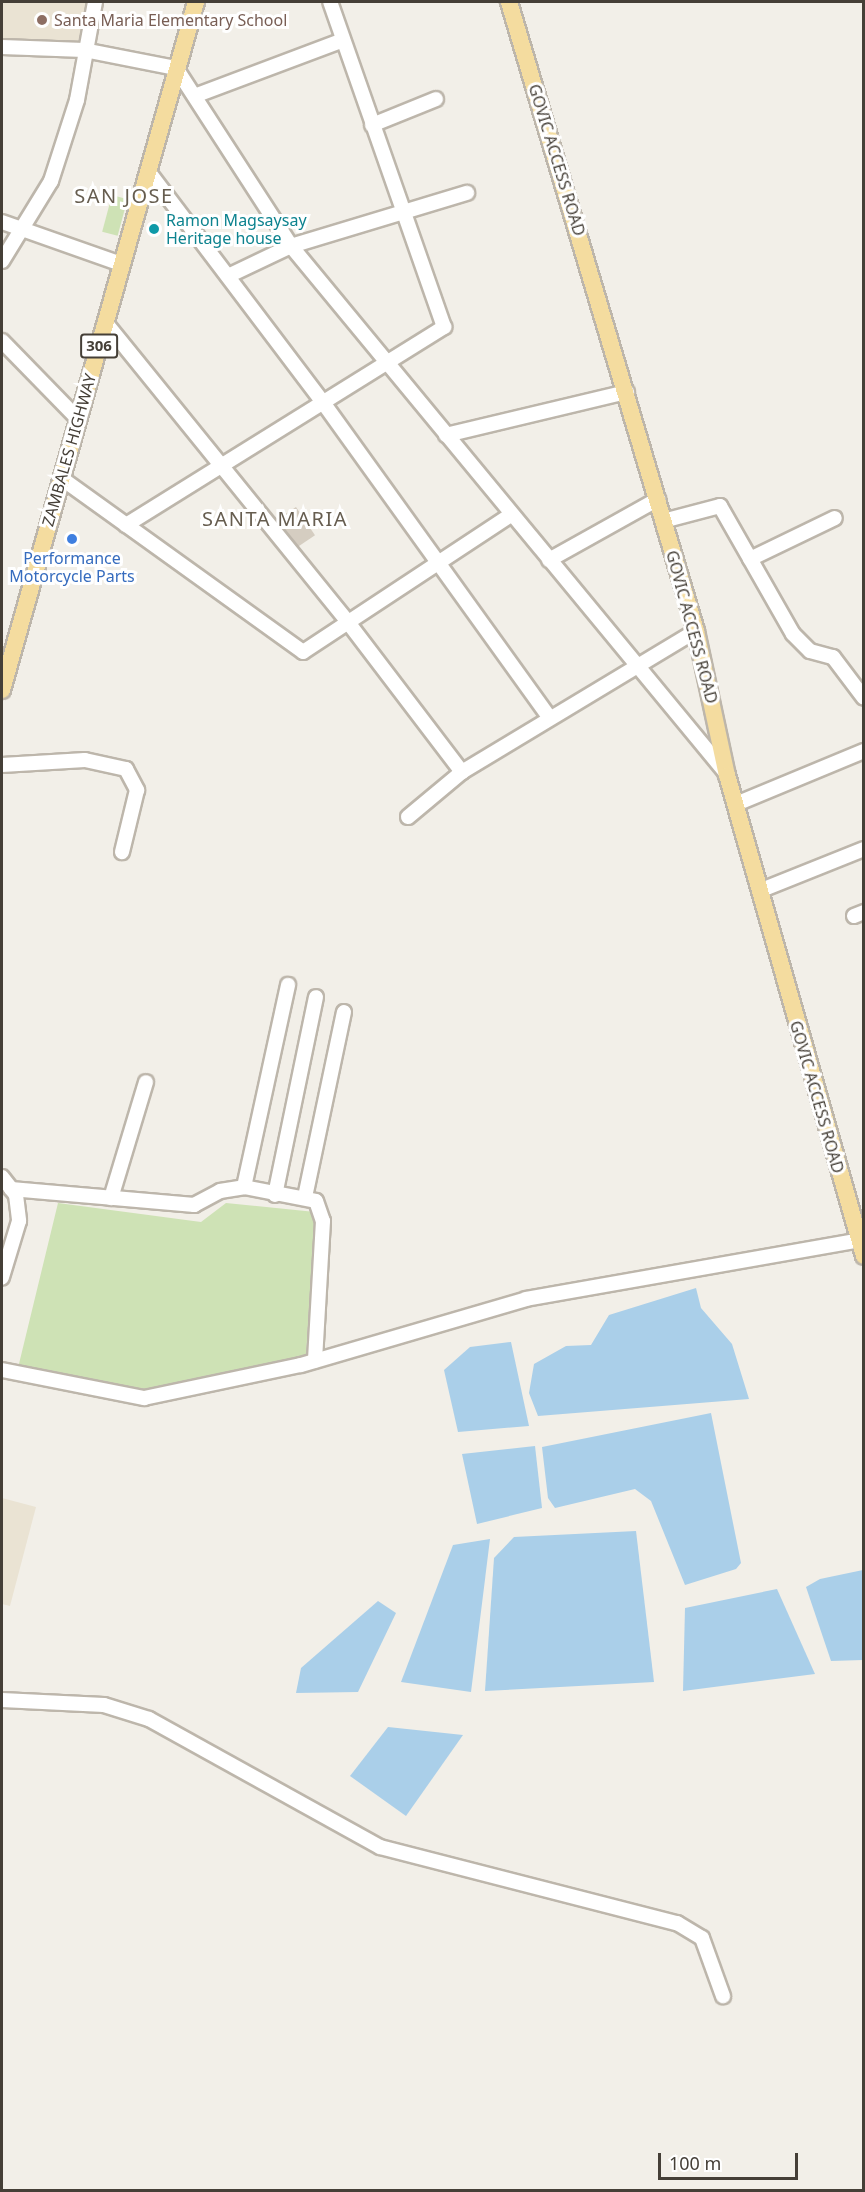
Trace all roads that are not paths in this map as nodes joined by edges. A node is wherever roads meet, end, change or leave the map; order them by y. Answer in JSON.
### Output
{"nodes":[{"id":1,"x":95,"y":2,"type":"edge"},
{"id":2,"x":196,"y":2,"type":"edge"},
{"id":3,"x":330,"y":2,"type":"edge"},
{"id":4,"x":509,"y":2,"type":"edge"},
{"id":5,"x":343,"y":40,"type":"junction"},
{"id":6,"x":2,"y":47,"type":"edge"},
{"id":7,"x":84,"y":50,"type":"junction"},
{"id":8,"x":176,"y":68,"type":"junction"},
{"id":9,"x":197,"y":95,"type":"junction"},
{"id":10,"x":436,"y":99,"type":"dead end"},
{"id":11,"x":372,"y":125,"type":"junction"},
{"id":12,"x":148,"y":171,"type":"junction"},
{"id":13,"x":467,"y":193,"type":"dead end"},
{"id":14,"x":403,"y":212,"type":"junction"},
{"id":15,"x":2,"y":222,"type":"edge"},
{"id":16,"x":18,"y":230,"type":"junction"},
{"id":17,"x":291,"y":246,"type":"junction"},
{"id":18,"x":2,"y":261,"type":"edge"},
{"id":19,"x":121,"y":264,"type":"junction"},
{"id":20,"x":228,"y":276,"type":"junction"},
{"id":21,"x":105,"y":322,"type":"junction"},
{"id":22,"x":2,"y":341,"type":"edge"},
{"id":23,"x":384,"y":362,"type":"junction"},
{"id":24,"x":627,"y":392,"type":"junction"},
{"id":25,"x":322,"y":401,"type":"junction"},
{"id":26,"x":78,"y":419,"type":"junction"},
{"id":27,"x":446,"y":435,"type":"junction"},
{"id":28,"x":219,"y":463,"type":"junction"},
{"id":29,"x":61,"y":478,"type":"junction"},
{"id":30,"x":658,"y":499,"type":"junction"},
{"id":31,"x":511,"y":515,"type":"junction"},
{"id":32,"x":835,"y":518,"type":"dead end"},
{"id":33,"x":663,"y":521,"type":"junction"},
{"id":34,"x":126,"y":525,"type":"junction"},
{"id":35,"x":750,"y":559,"type":"junction"},
{"id":36,"x":549,"y":560,"type":"junction"},
{"id":37,"x":437,"y":564,"type":"junction"},
{"id":38,"x":348,"y":621,"type":"junction"},
{"id":39,"x":696,"y":631,"type":"junction"},
{"id":40,"x":635,"y":663,"type":"junction"},
{"id":41,"x":2,"y":690,"type":"edge"},
{"id":42,"x":864,"y":698,"type":"edge"},
{"id":43,"x":550,"y":718,"type":"junction"},
{"id":44,"x":864,"y":751,"type":"edge"},
{"id":45,"x":2,"y":765,"type":"edge"},
{"id":46,"x":462,"y":772,"type":"junction"},
{"id":47,"x":727,"y":775,"type":"junction"},
{"id":48,"x":736,"y":804,"type":"junction"},
{"id":49,"x":408,"y":817,"type":"dead end"},
{"id":50,"x":864,"y":849,"type":"edge"},
{"id":51,"x":122,"y":852,"type":"dead end"},
{"id":52,"x":759,"y":891,"type":"junction"},
{"id":53,"x":288,"y":985,"type":"dead end"},
{"id":54,"x":316,"y":997,"type":"dead end"},
{"id":55,"x":344,"y":1012,"type":"dead end"},
{"id":56,"x":146,"y":1082,"type":"dead end"},
{"id":57,"x":2,"y":1177,"type":"edge"},
{"id":58,"x":244,"y":1187,"type":"junction"},
{"id":59,"x":11,"y":1189,"type":"junction"},
{"id":60,"x":275,"y":1195,"type":"junction"},
{"id":61,"x":305,"y":1197,"type":"junction"},
{"id":62,"x":111,"y":1198,"type":"junction"},
{"id":63,"x":861,"y":1248,"type":"edge"},
{"id":64,"x":2,"y":1277,"type":"edge"},
{"id":65,"x":315,"y":1361,"type":"junction"},
{"id":66,"x":2,"y":1370,"type":"edge"},
{"id":67,"x":2,"y":1700,"type":"edge"},
{"id":68,"x":723,"y":1996,"type":"dead end"}],
"edges":[{"from":1,"to":7,"type":"street"},
{"from":2,"to":8,"type":"main road","name":"ZAMBALES HIGHWAY","number":"306"},
{"from":3,"to":5,"type":"street"},
{"from":4,"to":24,"type":"main road","name":"GOVIC ACCESS ROAD"},
{"from":5,"to":9,"type":"street"},
{"from":5,"to":11,"type":"street"},
{"from":6,"to":7,"type":"street"},
{"from":7,"to":8,"type":"street"},
{"from":7,"to":16,"type":"street"},
{"from":8,"to":9,"type":"street"},
{"from":8,"to":12,"type":"main road","name":"ZAMBALES HIGHWAY","number":"306"},
{"from":9,"to":17,"type":"street"},
{"from":10,"to":11,"type":"street"},
{"from":11,"to":14,"type":"street"},
{"from":12,"to":19,"type":"main road","name":"ZAMBALES HIGHWAY","number":"306"},
{"from":12,"to":20,"type":"street"},
{"from":13,"to":14,"type":"street"},
{"from":14,"to":17,"type":"street"},
{"from":14,"to":23,"type":"street"},
{"from":15,"to":16,"type":"street"},
{"from":16,"to":18,"type":"street"},
{"from":16,"to":19,"type":"street"},
{"from":17,"to":20,"type":"street"},
{"from":17,"to":23,"type":"street"},
{"from":19,"to":21,"type":"main road","name":"ZAMBALES HIGHWAY","number":"306"},
{"from":20,"to":25,"type":"street"},
{"from":21,"to":26,"type":"main road","name":"ZAMBALES HIGHWAY","number":"306"},
{"from":21,"to":28,"type":"street"},
{"from":22,"to":26,"type":"street"},
{"from":23,"to":25,"type":"street"},
{"from":23,"to":27,"type":"street"},
{"from":24,"to":27,"type":"street"},
{"from":24,"to":30,"type":"main road","name":"GOVIC ACCESS ROAD"},
{"from":25,"to":28,"type":"street"},
{"from":25,"to":37,"type":"street"},
{"from":26,"to":29,"type":"main road","name":"ZAMBALES HIGHWAY","number":"306"},
{"from":27,"to":31,"type":"street"},
{"from":28,"to":34,"type":"street"},
{"from":28,"to":38,"type":"street"},
{"from":29,"to":34,"type":"street"},
{"from":29,"to":41,"type":"main road","name":"ZAMBALES HIGHWAY","number":"306"},
{"from":30,"to":33,"type":"main road","name":"GOVIC ACCESS ROAD"},
{"from":30,"to":36,"type":"street"},
{"from":31,"to":36,"type":"street"},
{"from":31,"to":37,"type":"street"},
{"from":32,"to":35,"type":"street"},
{"from":33,"to":35,"type":"street"},
{"from":33,"to":39,"type":"main road","name":"GOVIC ACCESS ROAD"},
{"from":34,"to":38,"type":"street"},
{"from":35,"to":42,"type":"street"},
{"from":36,"to":40,"type":"street"},
{"from":37,"to":38,"type":"street"},
{"from":37,"to":43,"type":"street"},
{"from":38,"to":46,"type":"street"},
{"from":39,"to":40,"type":"street"},
{"from":39,"to":47,"type":"main road","name":"GOVIC ACCESS ROAD"},
{"from":40,"to":43,"type":"street"},
{"from":40,"to":47,"type":"street"},
{"from":43,"to":46,"type":"street"},
{"from":44,"to":48,"type":"street"},
{"from":45,"to":51,"type":"street"},
{"from":46,"to":49,"type":"street"},
{"from":47,"to":48,"type":"main road","name":"GOVIC ACCESS ROAD"},
{"from":48,"to":52,"type":"main road","name":"GOVIC ACCESS ROAD"},
{"from":50,"to":52,"type":"street"},
{"from":52,"to":63,"type":"main road","name":"GOVIC ACCESS ROAD"},
{"from":53,"to":58,"type":"street"},
{"from":54,"to":60,"type":"street"},
{"from":55,"to":61,"type":"street"},
{"from":56,"to":62,"type":"street"},
{"from":57,"to":59,"type":"street"},
{"from":58,"to":60,"type":"street"},
{"from":58,"to":62,"type":"street"},
{"from":59,"to":62,"type":"street"},
{"from":59,"to":64,"type":"street"},
{"from":60,"to":61,"type":"street"},
{"from":61,"to":65,"type":"street"},
{"from":63,"to":65,"type":"street"},
{"from":65,"to":66,"type":"street"},
{"from":67,"to":68,"type":"street"}]}
